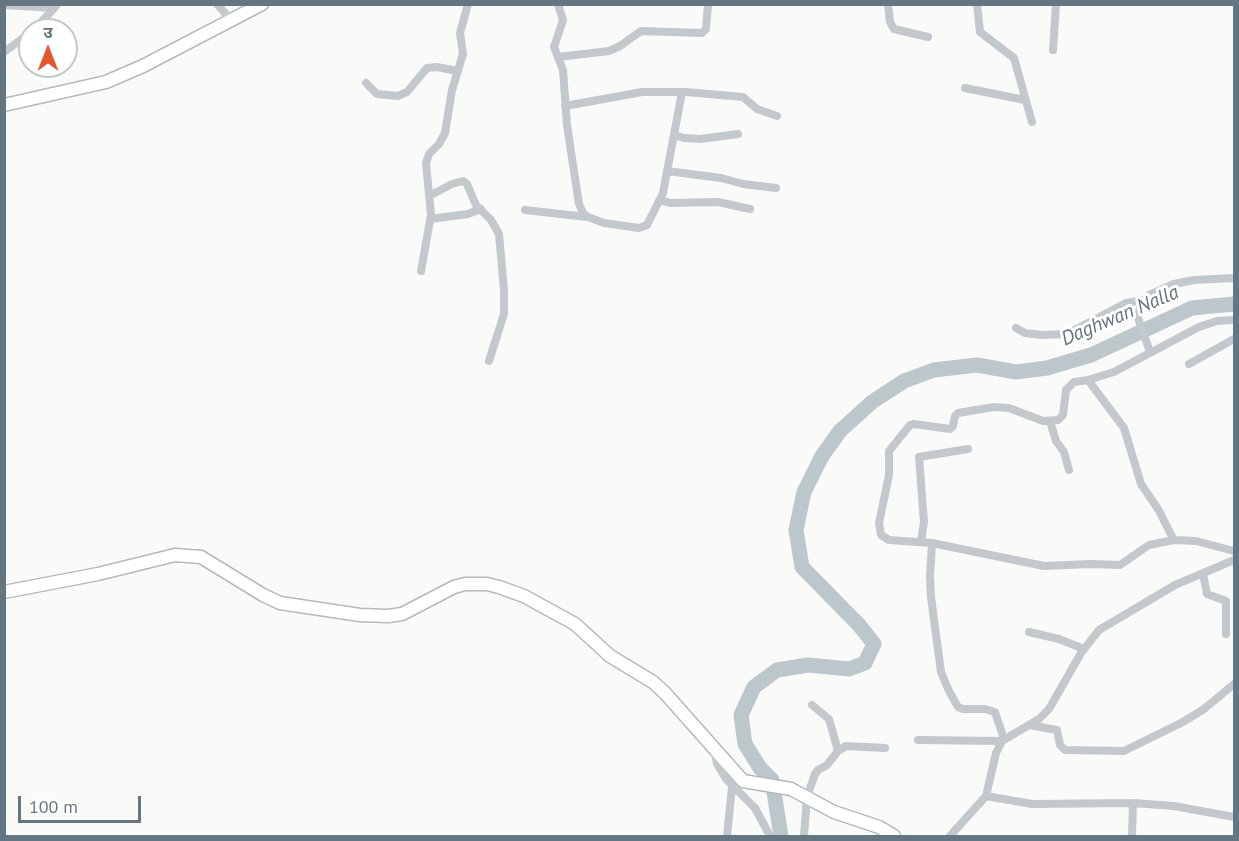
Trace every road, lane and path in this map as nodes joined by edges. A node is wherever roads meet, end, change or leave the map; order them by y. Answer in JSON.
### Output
{"nodes":[{"id":1,"x":217,"y":4,"type":"edge"},
{"id":2,"x":262,"y":4,"type":"edge"},
{"id":3,"x":468,"y":4,"type":"edge"},
{"id":4,"x":558,"y":4,"type":"edge"},
{"id":5,"x":708,"y":4,"type":"edge"},
{"id":6,"x":888,"y":4,"type":"edge"},
{"id":7,"x":977,"y":4,"type":"edge"},
{"id":8,"x":1056,"y":4,"type":"edge"},
{"id":9,"x":4,"y":5,"type":"edge"},
{"id":10,"x":56,"y":6,"type":"edge"},
{"id":11,"x":45,"y":18,"type":"edge"},
{"id":12,"x":232,"y":21,"type":"junction"},
{"id":13,"x":927,"y":37,"type":"dead end"},
{"id":14,"x":18,"y":42,"type":"edge"},
{"id":15,"x":1053,"y":50,"type":"dead end"},
{"id":16,"x":4,"y":52,"type":"edge"},
{"id":17,"x":558,"y":57,"type":"junction"},
{"id":18,"x":457,"y":71,"type":"junction"},
{"id":19,"x":366,"y":83,"type":"dead end"},
{"id":20,"x":965,"y":88,"type":"dead end"},
{"id":21,"x":681,"y":92,"type":"junction"},
{"id":22,"x":1026,"y":100,"type":"junction"},
{"id":23,"x":4,"y":105,"type":"edge"},
{"id":24,"x":565,"y":106,"type":"junction"},
{"id":25,"x":777,"y":116,"type":"dead end"},
{"id":26,"x":1032,"y":122,"type":"dead end"},
{"id":27,"x":738,"y":134,"type":"dead end"},
{"id":28,"x":674,"y":135,"type":"junction"},
{"id":29,"x":667,"y":171,"type":"junction"},
{"id":30,"x":776,"y":188,"type":"dead end"},
{"id":31,"x":429,"y":196,"type":"junction"},
{"id":32,"x":661,"y":200,"type":"junction"},
{"id":33,"x":481,"y":210,"type":"junction"},
{"id":34,"x":525,"y":210,"type":"dead end"},
{"id":35,"x":750,"y":210,"type":"dead end"},
{"id":36,"x":589,"y":217,"type":"junction"},
{"id":37,"x":430,"y":219,"type":"junction"},
{"id":38,"x":421,"y":271,"type":"dead end"},
{"id":39,"x":1234,"y":278,"type":"edge"},
{"id":40,"x":1145,"y":300,"type":"junction"},
{"id":41,"x":1234,"y":320,"type":"edge"},
{"id":42,"x":1016,"y":328,"type":"dead end"},
{"id":43,"x":1234,"y":339,"type":"edge"},
{"id":44,"x":1150,"y":352,"type":"junction"},
{"id":45,"x":489,"y":362,"type":"dead end"},
{"id":46,"x":1189,"y":364,"type":"dead end"},
{"id":47,"x":1088,"y":380,"type":"junction"},
{"id":48,"x":1050,"y":421,"type":"junction"},
{"id":49,"x":968,"y":449,"type":"dead end"},
{"id":50,"x":1069,"y":470,"type":"dead end"},
{"id":51,"x":1174,"y":540,"type":"junction"},
{"id":52,"x":921,"y":542,"type":"junction"},
{"id":53,"x":932,"y":543,"type":"junction"},
{"id":54,"x":1234,"y":551,"type":"edge"},
{"id":55,"x":1234,"y":561,"type":"edge"},
{"id":56,"x":1203,"y":574,"type":"junction"},
{"id":57,"x":4,"y":592,"type":"edge"},
{"id":58,"x":1029,"y":632,"type":"dead end"},
{"id":59,"x":1226,"y":634,"type":"dead end"},
{"id":60,"x":1084,"y":649,"type":"junction"},
{"id":61,"x":1234,"y":684,"type":"edge"},
{"id":62,"x":812,"y":705,"type":"dead end"},
{"id":63,"x":1029,"y":725,"type":"junction"},
{"id":64,"x":918,"y":740,"type":"dead end"},
{"id":65,"x":1003,"y":740,"type":"junction"},
{"id":66,"x":714,"y":747,"type":"junction"},
{"id":67,"x":885,"y":748,"type":"dead end"},
{"id":68,"x":838,"y":752,"type":"junction"},
{"id":69,"x":732,"y":787,"type":"junction"},
{"id":70,"x":986,"y":796,"type":"junction"},
{"id":71,"x":807,"y":797,"type":"junction"},
{"id":72,"x":1133,"y":803,"type":"junction"},
{"id":73,"x":1234,"y":817,"type":"edge"},
{"id":74,"x":726,"y":837,"type":"edge"},
{"id":75,"x":770,"y":837,"type":"edge"},
{"id":76,"x":804,"y":837,"type":"edge"},
{"id":77,"x":894,"y":837,"type":"edge"},
{"id":78,"x":950,"y":837,"type":"edge"},
{"id":79,"x":1132,"y":837,"type":"edge"}],
"edges":[{"from":1,"to":12,"type":"street"},
{"from":2,"to":12,"type":"main road"},
{"from":3,"to":18,"type":"street"},
{"from":4,"to":17,"type":"street"},
{"from":5,"to":17,"type":"street"},
{"from":6,"to":13,"type":"street"},
{"from":7,"to":22,"type":"street"},
{"from":8,"to":15,"type":"street"},
{"from":9,"to":10,"type":"street"},
{"from":10,"to":11,"type":"street"},
{"from":12,"to":23,"type":"main road"},
{"from":14,"to":16,"type":"street"},
{"from":17,"to":24,"type":"street"},
{"from":18,"to":19,"type":"street"},
{"from":18,"to":31,"type":"street"},
{"from":20,"to":22,"type":"street"},
{"from":21,"to":24,"type":"street"},
{"from":21,"to":25,"type":"street"},
{"from":21,"to":28,"type":"street"},
{"from":22,"to":26,"type":"street"},
{"from":24,"to":36,"type":"street"},
{"from":27,"to":28,"type":"street"},
{"from":28,"to":29,"type":"street"},
{"from":29,"to":30,"type":"street"},
{"from":29,"to":32,"type":"street"},
{"from":31,"to":33,"type":"street"},
{"from":31,"to":37,"type":"street"},
{"from":32,"to":35,"type":"street"},
{"from":32,"to":36,"type":"street"},
{"from":33,"to":37,"type":"street"},
{"from":33,"to":45,"type":"street"},
{"from":34,"to":36,"type":"street"},
{"from":37,"to":38,"type":"street"},
{"from":39,"to":40,"type":"street"},
{"from":40,"to":42,"type":"street"},
{"from":40,"to":44,"type":"street"},
{"from":41,"to":44,"type":"street"},
{"from":43,"to":46,"type":"street"},
{"from":44,"to":47,"type":"street"},
{"from":47,"to":48,"type":"street"},
{"from":47,"to":51,"type":"street"},
{"from":48,"to":50,"type":"street"},
{"from":48,"to":52,"type":"street"},
{"from":49,"to":52,"type":"street"},
{"from":51,"to":53,"type":"street"},
{"from":51,"to":54,"type":"street"},
{"from":52,"to":53,"type":"street"},
{"from":53,"to":65,"type":"street"},
{"from":55,"to":56,"type":"street"},
{"from":56,"to":59,"type":"street"},
{"from":56,"to":60,"type":"street"},
{"from":57,"to":66,"type":"main road"},
{"from":58,"to":60,"type":"street"},
{"from":60,"to":63,"type":"street"},
{"from":61,"to":63,"type":"street"},
{"from":62,"to":68,"type":"street"},
{"from":63,"to":65,"type":"street"},
{"from":64,"to":65,"type":"street"},
{"from":65,"to":70,"type":"street"},
{"from":66,"to":69,"type":"street"},
{"from":66,"to":71,"type":"main road"},
{"from":67,"to":68,"type":"street"},
{"from":68,"to":71,"type":"street"},
{"from":69,"to":74,"type":"street"},
{"from":69,"to":75,"type":"street"},
{"from":70,"to":72,"type":"street"},
{"from":70,"to":78,"type":"street"},
{"from":71,"to":76,"type":"street"},
{"from":71,"to":77,"type":"main road"},
{"from":72,"to":73,"type":"street"},
{"from":72,"to":79,"type":"street"}]}
